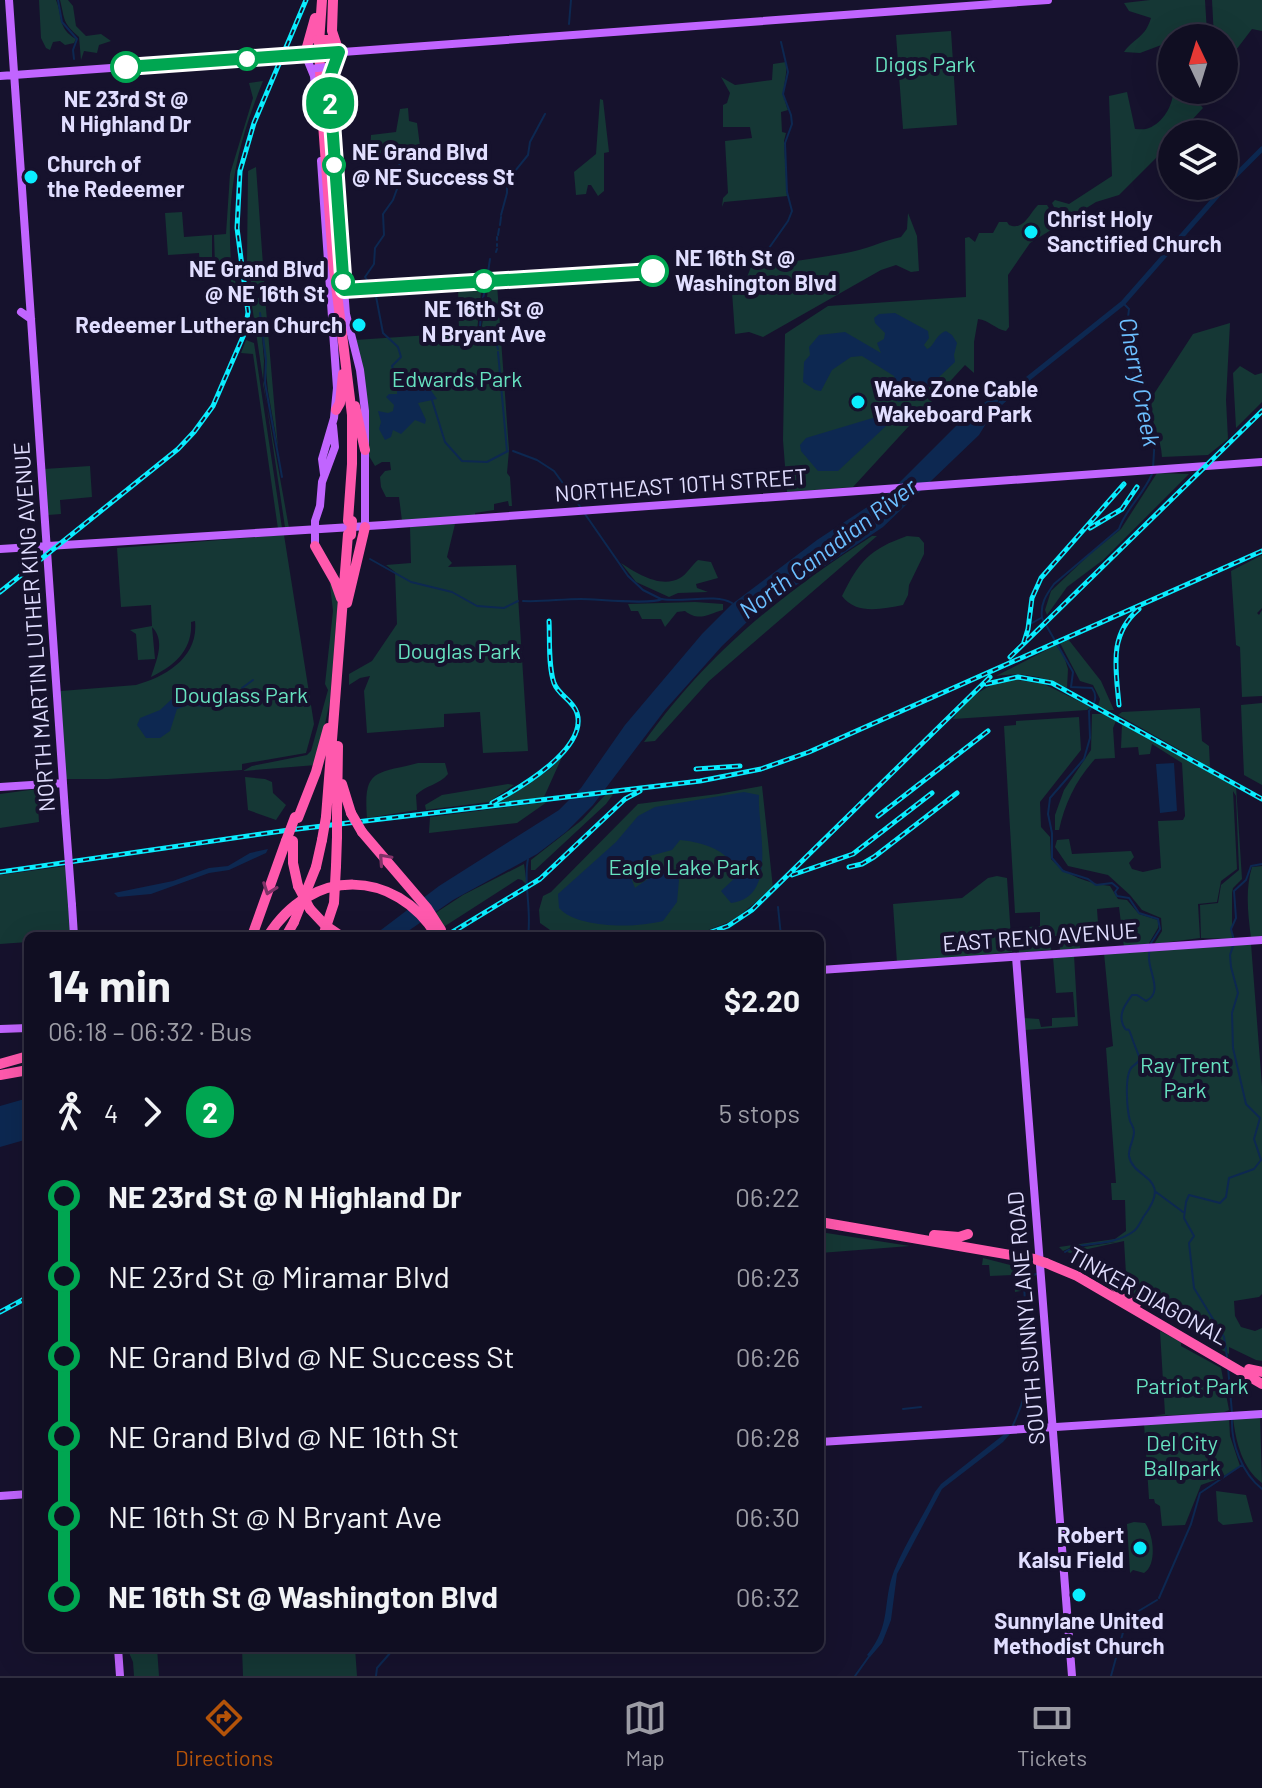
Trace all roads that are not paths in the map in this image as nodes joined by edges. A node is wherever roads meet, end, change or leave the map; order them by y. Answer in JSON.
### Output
{"nodes":[{"id":1,"x":9,"y":0,"type":"edge"},
{"id":2,"x":320,"y":0,"type":"edge"},
{"id":3,"x":331,"y":0,"type":"edge"},
{"id":4,"x":1048,"y":0,"type":"edge"},
{"id":5,"x":953,"y":2,"type":"edge"},
{"id":6,"x":940,"y":8,"type":"junction"},
{"id":7,"x":322,"y":37,"type":"junction"},
{"id":8,"x":334,"y":52,"type":"junction"},
{"id":9,"x":310,"y":54,"type":"junction"},
{"id":10,"x":314,"y":68,"type":"junction"},
{"id":11,"x":330,"y":68,"type":"junction"},
{"id":12,"x":0,"y":76,"type":"edge"},
{"id":13,"x":13,"y":76,"type":"junction"},
{"id":14,"x":316,"y":95,"type":"junction"},
{"id":15,"x":327,"y":111,"type":"junction"},
{"id":16,"x":327,"y":134,"type":"junction"},
{"id":17,"x":21,"y":312,"type":"dead end"},
{"id":18,"x":31,"y":319,"type":"junction"},
{"id":19,"x":346,"y":364,"type":"junction"},
{"id":20,"x":354,"y":403,"type":"junction"},
{"id":21,"x":336,"y":410,"type":"junction"},
{"id":22,"x":365,"y":450,"type":"junction"},
{"id":23,"x":1262,"y":462,"type":"edge"},
{"id":24,"x":350,"y":521,"type":"junction"},
{"id":25,"x":365,"y":527,"type":"junction"},
{"id":26,"x":314,"y":530,"type":"junction"},
{"id":27,"x":315,"y":546,"type":"joint"},
{"id":28,"x":47,"y":550,"type":"junction"},
{"id":29,"x":0,"y":551,"type":"edge"},
{"id":30,"x":344,"y":605,"type":"junction"},
{"id":31,"x":336,"y":691,"type":"junction"},
{"id":32,"x":338,"y":763,"type":"junction"},
{"id":33,"x":63,"y":783,"type":"junction"},
{"id":34,"x":0,"y":790,"type":"edge"},
{"id":35,"x":290,"y":841,"type":"junction"},
{"id":36,"x":74,"y":932,"type":"edge"},
{"id":37,"x":254,"y":932,"type":"edge"},
{"id":38,"x":271,"y":932,"type":"edge"},
{"id":39,"x":288,"y":932,"type":"edge"},
{"id":40,"x":324,"y":932,"type":"edge"},
{"id":41,"x":336,"y":932,"type":"edge"},
{"id":42,"x":434,"y":932,"type":"edge"},
{"id":43,"x":442,"y":932,"type":"edge"},
{"id":44,"x":1262,"y":940,"type":"edge"},
{"id":45,"x":1016,"y":957,"type":"junction"},
{"id":46,"x":824,"y":970,"type":"edge"},
{"id":47,"x":24,"y":1028,"type":"edge"},
{"id":48,"x":0,"y":1029,"type":"edge"},
{"id":49,"x":24,"y":1057,"type":"edge"},
{"id":50,"x":24,"y":1064,"type":"edge"},
{"id":51,"x":0,"y":1066,"type":"edge"},
{"id":52,"x":24,"y":1071,"type":"edge"},
{"id":53,"x":0,"y":1077,"type":"edge"},
{"id":54,"x":24,"y":1078,"type":"edge"},
{"id":55,"x":824,"y":1221,"type":"edge"},
{"id":56,"x":824,"y":1221,"type":"edge"},
{"id":57,"x":968,"y":1234,"type":"dead end"},
{"id":58,"x":924,"y":1235,"type":"junction"},
{"id":59,"x":941,"y":1242,"type":"junction"},
{"id":60,"x":980,"y":1255,"type":"dead end"},
{"id":61,"x":1039,"y":1259,"type":"junction"},
{"id":62,"x":1109,"y":1281,"type":"dead end"},
{"id":63,"x":1095,"y":1295,"type":"dead end"},
{"id":64,"x":1132,"y":1305,"type":"junction"},
{"id":65,"x":1239,"y":1367,"type":"junction"},
{"id":66,"x":1262,"y":1374,"type":"edge"},
{"id":67,"x":1262,"y":1387,"type":"edge"},
{"id":68,"x":1262,"y":1412,"type":"edge"},
{"id":69,"x":1053,"y":1427,"type":"junction"},
{"id":70,"x":824,"y":1442,"type":"edge"},
{"id":71,"x":24,"y":1494,"type":"edge"},
{"id":72,"x":0,"y":1496,"type":"edge"},
{"id":73,"x":118,"y":1652,"type":"edge"},
{"id":74,"x":120,"y":1676,"type":"edge"},
{"id":75,"x":1072,"y":1676,"type":"edge"}],
"edges":[{"from":1,"to":13,"type":"main road","name":"NORTH MARTIN LUTHER KING AVENUE"},
{"from":2,"to":7,"type":"highway"},
{"from":2,"to":15,"type":"highway"},
{"from":3,"to":7,"type":"highway"},
{"from":3,"to":16,"type":"highway"},
{"from":4,"to":5,"type":"main road"},
{"from":5,"to":6,"type":"main road"},
{"from":5,"to":6,"type":"main road"},
{"from":6,"to":8,"type":"main road"},
{"from":7,"to":8,"type":"highway"},
{"from":7,"to":9,"type":"highway"},
{"from":8,"to":9,"type":"main road","bridge":true},
{"from":8,"to":11,"type":"main road"},
{"from":9,"to":10,"type":"main road"},
{"from":9,"to":13,"type":"main road","bridge":true},
{"from":10,"to":11,"type":"main road","bridge":true},
{"from":10,"to":14,"type":"main road"},
{"from":11,"to":15,"type":"main road"},
{"from":12,"to":13,"type":"main road"},
{"from":13,"to":18,"type":"main road","name":"NORTH MARTIN LUTHER KING AVENUE"},
{"from":14,"to":15,"type":"highway"},
{"from":14,"to":21,"type":"main road"},
{"from":15,"to":16,"type":"highway"},
{"from":15,"to":19,"type":"highway"},
{"from":15,"to":22,"type":"main road"},
{"from":16,"to":20,"type":"highway"},
{"from":17,"to":18,"type":"main road"},
{"from":18,"to":28,"type":"main road","name":"NORTH MARTIN LUTHER KING AVENUE"},
{"from":19,"to":21,"type":"highway"},
{"from":19,"to":24,"type":"highway"},
{"from":20,"to":22,"type":"highway"},
{"from":20,"to":24,"type":"highway"},
{"from":21,"to":26,"type":"main road"},
{"from":22,"to":25,"type":"main road"},
{"from":23,"to":25,"type":"main road","name":"NORTHEAST 10TH STREET"},
{"from":24,"to":30,"type":"highway","bridge":true},
{"from":25,"to":26,"type":"main road","name":"NORTHEAST 10TH STREET"},
{"from":25,"to":30,"type":"highway"},
{"from":26,"to":27,"type":"main road"},
{"from":26,"to":28,"type":"main road","name":"NORTHEAST 10TH STREET"},
{"from":27,"to":30,"type":"highway"},
{"from":28,"to":29,"type":"main road","name":"NORTHEAST 10TH STREET"},
{"from":28,"to":33,"type":"main road","name":"NORTH MARTIN LUTHER KING AVENUE"},
{"from":30,"to":31,"type":"highway"},
{"from":30,"to":32,"type":"highway"},
{"from":31,"to":35,"type":"highway","bridge":true},
{"from":31,"to":39,"type":"highway","bridge":true},
{"from":32,"to":40,"type":"highway","bridge":true},
{"from":43,"to":32,"type":"highway","one_way":true,"bridge":true},
{"from":33,"to":34,"type":"main road"},
{"from":33,"to":36,"type":"main road","name":"NORTH MARTIN LUTHER KING AVENUE","bridge":true},
{"from":35,"to":37,"type":"highway","one_way":true},
{"from":35,"to":41,"type":"highway","bridge":true},
{"from":38,"to":42,"type":"highway"},
{"from":44,"to":45,"type":"main road","name":"EAST RENO AVENUE"},
{"from":45,"to":46,"type":"main road","name":"EAST RENO AVENUE"},
{"from":45,"to":69,"type":"main road","name":"SOUTH SUNNYLANE ROAD"},
{"from":47,"to":48,"type":"main road"},
{"from":49,"to":51,"type":"highway"},
{"from":50,"to":51,"type":"highway"},
{"from":52,"to":53,"type":"highway"},
{"from":53,"to":54,"type":"highway"},
{"from":55,"to":58,"type":"highway","name":"TINKER DIAGONAL"},
{"from":56,"to":59,"type":"highway","name":"TINKER DIAGONAL"},
{"from":57,"to":58,"type":"highway"},
{"from":58,"to":61,"type":"highway","name":"TINKER DIAGONAL"},
{"from":59,"to":60,"type":"highway"},
{"from":59,"to":61,"type":"highway","name":"TINKER DIAGONAL"},
{"from":61,"to":64,"type":"highway","name":"TINKER DIAGONAL"},
{"from":62,"to":64,"type":"highway"},
{"from":63,"to":64,"type":"highway"},
{"from":64,"to":65,"type":"highway","name":"TINKER DIAGONAL"},
{"from":65,"to":66,"type":"highway"},
{"from":65,"to":67,"type":"highway","name":"TINKER DIAGONAL"},
{"from":68,"to":69,"type":"main road"},
{"from":69,"to":70,"type":"main road"},
{"from":69,"to":75,"type":"main road","name":"SOUTH SUNNYLANE ROAD"},
{"from":71,"to":72,"type":"main road"},
{"from":73,"to":74,"type":"main road"}]}
